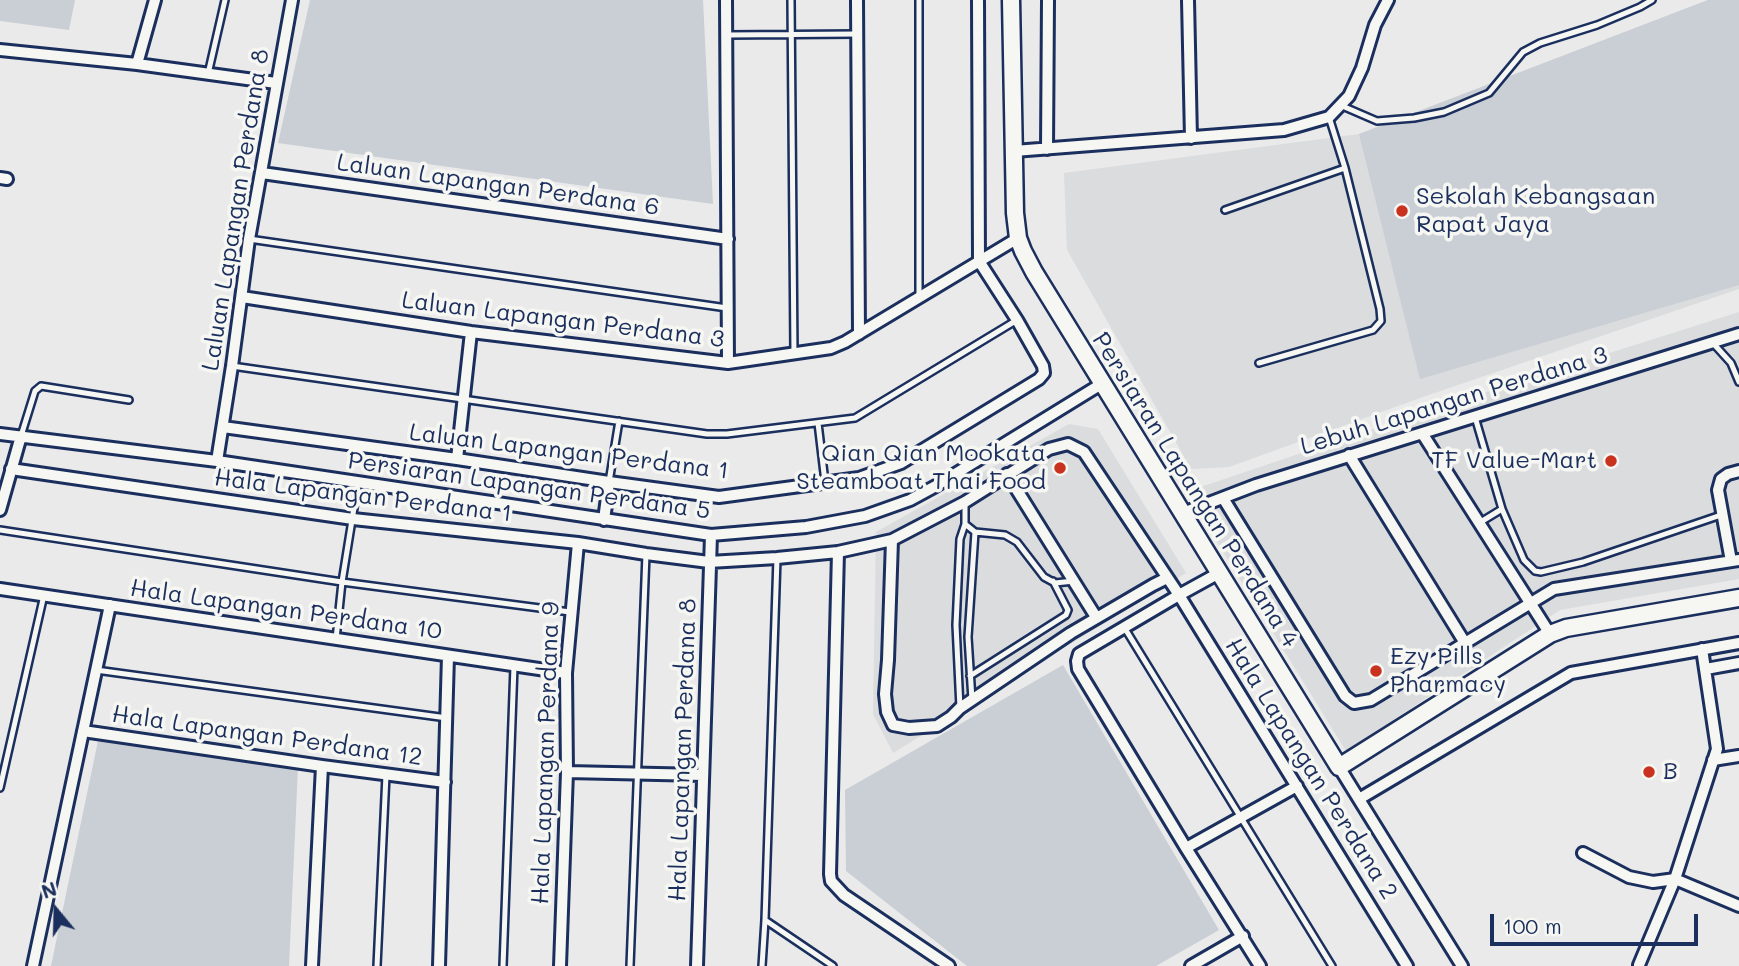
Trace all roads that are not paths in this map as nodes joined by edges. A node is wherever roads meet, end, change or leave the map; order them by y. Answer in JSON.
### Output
{"nodes":[{"id":1,"x":155,"y":0,"type":"edge"},
{"id":2,"x":225,"y":0,"type":"edge"},
{"id":3,"x":292,"y":0,"type":"edge"},
{"id":4,"x":726,"y":0,"type":"edge"},
{"id":5,"x":791,"y":0,"type":"edge"},
{"id":6,"x":857,"y":0,"type":"edge"},
{"id":7,"x":919,"y":0,"type":"edge"},
{"id":8,"x":978,"y":0,"type":"edge"},
{"id":9,"x":1011,"y":0,"type":"edge"},
{"id":10,"x":1048,"y":0,"type":"edge"},
{"id":11,"x":1188,"y":0,"type":"edge"},
{"id":12,"x":1388,"y":0,"type":"edge"},
{"id":13,"x":1652,"y":0,"type":"edge"},
{"id":14,"x":791,"y":34,"type":"junction"},
{"id":15,"x":857,"y":34,"type":"junction"},
{"id":16,"x":727,"y":35,"type":"junction"},
{"id":17,"x":0,"y":50,"type":"edge"},
{"id":18,"x":137,"y":64,"type":"junction"},
{"id":19,"x":208,"y":74,"type":"junction"},
{"id":20,"x":276,"y":83,"type":"junction"},
{"id":21,"x":1340,"y":105,"type":"junction"},
{"id":22,"x":1329,"y":117,"type":"junction"},
{"id":23,"x":1191,"y":138,"type":"junction"},
{"id":24,"x":1047,"y":149,"type":"junction"},
{"id":25,"x":1014,"y":151,"type":"junction"},
{"id":26,"x":1345,"y":168,"type":"junction"},
{"id":27,"x":262,"y":173,"type":"junction"},
{"id":28,"x":1225,"y":210,"type":"dead end"},
{"id":29,"x":1017,"y":238,"type":"junction"},
{"id":30,"x":250,"y":239,"type":"junction"},
{"id":31,"x":728,"y":239,"type":"junction"},
{"id":32,"x":979,"y":261,"type":"junction"},
{"id":33,"x":242,"y":297,"type":"junction"},
{"id":34,"x":919,"y":298,"type":"junction"},
{"id":35,"x":727,"y":308,"type":"junction"},
{"id":36,"x":1017,"y":320,"type":"junction"},
{"id":37,"x":471,"y":332,"type":"junction"},
{"id":38,"x":859,"y":334,"type":"junction"},
{"id":39,"x":1739,"y":334,"type":"edge"},
{"id":40,"x":1712,"y":342,"type":"junction"},
{"id":41,"x":794,"y":354,"type":"junction"},
{"id":42,"x":729,"y":363,"type":"junction"},
{"id":43,"x":1259,"y":363,"type":"dead end"},
{"id":44,"x":232,"y":366,"type":"junction"},
{"id":45,"x":1739,"y":382,"type":"edge"},
{"id":46,"x":1103,"y":383,"type":"junction"},
{"id":47,"x":463,"y":398,"type":"junction"},
{"id":48,"x":129,"y":400,"type":"dead end"},
{"id":49,"x":1475,"y":417,"type":"junction"},
{"id":50,"x":619,"y":421,"type":"junction"},
{"id":51,"x":818,"y":424,"type":"junction"},
{"id":52,"x":223,"y":427,"type":"junction"},
{"id":53,"x":1422,"y":433,"type":"junction"},
{"id":54,"x":0,"y":434,"type":"edge"},
{"id":55,"x":21,"y":436,"type":"junction"},
{"id":56,"x":1349,"y":455,"type":"junction"},
{"id":57,"x":457,"y":459,"type":"junction"},
{"id":58,"x":217,"y":461,"type":"junction"},
{"id":59,"x":11,"y":469,"type":"junction"},
{"id":60,"x":1739,"y":471,"type":"edge"},
{"id":61,"x":1007,"y":474,"type":"junction"},
{"id":62,"x":609,"y":482,"type":"junction"},
{"id":63,"x":825,"y":482,"type":"junction"},
{"id":64,"x":358,"y":484,"type":"junction"},
{"id":65,"x":1223,"y":498,"type":"junction"},
{"id":66,"x":965,"y":502,"type":"junction"},
{"id":67,"x":1502,"y":509,"type":"junction"},
{"id":68,"x":0,"y":510,"type":"edge"},
{"id":69,"x":1183,"y":513,"type":"junction"},
{"id":70,"x":1723,"y":514,"type":"junction"},
{"id":71,"x":353,"y":519,"type":"junction"},
{"id":72,"x":604,"y":520,"type":"junction"},
{"id":73,"x":1479,"y":523,"type":"junction"},
{"id":74,"x":965,"y":524,"type":"junction"},
{"id":75,"x":0,"y":530,"type":"edge"},
{"id":76,"x":975,"y":533,"type":"junction"},
{"id":77,"x":711,"y":535,"type":"junction"},
{"id":78,"x":892,"y":540,"type":"junction"},
{"id":79,"x":578,"y":543,"type":"junction"},
{"id":80,"x":838,"y":552,"type":"junction"},
{"id":81,"x":646,"y":554,"type":"junction"},
{"id":82,"x":777,"y":558,"type":"junction"},
{"id":83,"x":1735,"y":561,"type":"edge"},
{"id":84,"x":709,"y":562,"type":"junction"},
{"id":85,"x":1219,"y":573,"type":"junction"},
{"id":86,"x":1167,"y":578,"type":"junction"},
{"id":87,"x":1052,"y":581,"type":"junction"},
{"id":88,"x":1074,"y":581,"type":"junction"},
{"id":89,"x":342,"y":582,"type":"junction"},
{"id":90,"x":0,"y":589,"type":"edge"},
{"id":91,"x":44,"y":595,"type":"junction"},
{"id":92,"x":1179,"y":595,"type":"junction"},
{"id":93,"x":1739,"y":598,"type":"edge"},
{"id":94,"x":1531,"y":604,"type":"junction"},
{"id":95,"x":110,"y":605,"type":"junction"},
{"id":96,"x":570,"y":612,"type":"junction"},
{"id":97,"x":1097,"y":617,"type":"junction"},
{"id":98,"x":1124,"y":627,"type":"junction"},
{"id":99,"x":1550,"y":634,"type":"junction"},
{"id":100,"x":336,"y":639,"type":"junction"},
{"id":101,"x":1465,"y":643,"type":"junction"},
{"id":102,"x":1739,"y":643,"type":"edge"},
{"id":103,"x":1702,"y":649,"type":"junction"},
{"id":104,"x":448,"y":656,"type":"junction"},
{"id":105,"x":1739,"y":663,"type":"edge"},
{"id":106,"x":514,"y":666,"type":"junction"},
{"id":107,"x":1706,"y":669,"type":"junction"},
{"id":108,"x":96,"y":670,"type":"junction"},
{"id":109,"x":566,"y":673,"type":"junction"},
{"id":110,"x":970,"y":676,"type":"junction"},
{"id":111,"x":972,"y":700,"type":"junction"},
{"id":112,"x":960,"y":708,"type":"junction"},
{"id":113,"x":447,"y":718,"type":"junction"},
{"id":114,"x":83,"y":730,"type":"junction"},
{"id":115,"x":1739,"y":755,"type":"edge"},
{"id":116,"x":1713,"y":760,"type":"junction"},
{"id":117,"x":322,"y":766,"type":"junction"},
{"id":118,"x":1339,"y":766,"type":"junction"},
{"id":119,"x":567,"y":772,"type":"junction"},
{"id":120,"x":637,"y":774,"type":"junction"},
{"id":121,"x":386,"y":775,"type":"junction"},
{"id":122,"x":703,"y":775,"type":"junction"},
{"id":123,"x":445,"y":782,"type":"junction"},
{"id":124,"x":1297,"y":786,"type":"junction"},
{"id":125,"x":0,"y":788,"type":"edge"},
{"id":126,"x":1359,"y":799,"type":"junction"},
{"id":127,"x":1241,"y":817,"type":"junction"},
{"id":128,"x":1186,"y":849,"type":"junction"},
{"id":129,"x":1583,"y":853,"type":"dead end"},
{"id":130,"x":1675,"y":879,"type":"junction"},
{"id":131,"x":1739,"y":905,"type":"edge"},
{"id":132,"x":765,"y":920,"type":"junction"},
{"id":133,"x":1242,"y":936,"type":"junction"},
{"id":134,"x":1639,"y":965,"type":"edge"},
{"id":135,"x":33,"y":966,"type":"edge"},
{"id":136,"x":312,"y":966,"type":"edge"},
{"id":137,"x":377,"y":966,"type":"edge"},
{"id":138,"x":439,"y":966,"type":"edge"},
{"id":139,"x":503,"y":966,"type":"edge"},
{"id":140,"x":560,"y":966,"type":"edge"},
{"id":141,"x":631,"y":966,"type":"edge"},
{"id":142,"x":697,"y":966,"type":"edge"},
{"id":143,"x":762,"y":966,"type":"edge"},
{"id":144,"x":833,"y":966,"type":"edge"},
{"id":145,"x":949,"y":966,"type":"edge"},
{"id":146,"x":1191,"y":966,"type":"edge"},
{"id":147,"x":1260,"y":966,"type":"edge"},
{"id":148,"x":1332,"y":966,"type":"edge"},
{"id":149,"x":1407,"y":966,"type":"edge"},
{"id":150,"x":1461,"y":966,"type":"edge"}],
"edges":[{"from":1,"to":18,"type":"street"},
{"from":2,"to":19,"type":"lane"},
{"from":3,"to":20,"type":"street","name":"Laluan Lapangan Perdana 8"},
{"from":4,"to":16,"type":"street"},
{"from":5,"to":14,"type":"lane"},
{"from":6,"to":15,"type":"street"},
{"from":7,"to":34,"type":"lane"},
{"from":8,"to":32,"type":"street"},
{"from":9,"to":25,"type":"street","name":"Persiaran Lapangan Perdana 4"},
{"from":10,"to":24,"type":"street"},
{"from":11,"to":23,"type":"street"},
{"from":12,"to":21,"type":"street"},
{"from":13,"to":21,"type":"lane"},
{"from":14,"to":15,"type":"lane"},
{"from":14,"to":16,"type":"lane"},
{"from":14,"to":41,"type":"lane"},
{"from":15,"to":38,"type":"street"},
{"from":16,"to":31,"type":"street"},
{"from":17,"to":18,"type":"street"},
{"from":18,"to":19,"type":"street"},
{"from":19,"to":20,"type":"street"},
{"from":20,"to":27,"type":"street","name":"Laluan Lapangan Perdana 8"},
{"from":21,"to":22,"type":"street"},
{"from":22,"to":23,"type":"street"},
{"from":22,"to":26,"type":"lane"},
{"from":23,"to":24,"type":"street"},
{"from":24,"to":25,"type":"street"},
{"from":25,"to":29,"type":"street","name":"Persiaran Lapangan Perdana 4"},
{"from":26,"to":28,"type":"lane"},
{"from":26,"to":43,"type":"lane"},
{"from":27,"to":30,"type":"street","name":"Laluan Lapangan Perdana 8"},
{"from":27,"to":31,"type":"street","name":"Laluan Lapangan Perdana 6"},
{"from":29,"to":32,"type":"street","name":"Laluan Lapangan Perdana 3"},
{"from":29,"to":46,"type":"street","name":"Persiaran Lapangan Perdana 4"},
{"from":30,"to":33,"type":"street","name":"Laluan Lapangan Perdana 8"},
{"from":30,"to":35,"type":"lane"},
{"from":31,"to":35,"type":"street"},
{"from":32,"to":34,"type":"street","name":"Laluan Lapangan Perdana 3"},
{"from":32,"to":36,"type":"street","name":"Laluan Lapangan Perdana 1"},
{"from":33,"to":37,"type":"street","name":"Laluan Lapangan Perdana 3"},
{"from":33,"to":44,"type":"street","name":"Laluan Lapangan Perdana 8"},
{"from":34,"to":38,"type":"street","name":"Laluan Lapangan Perdana 3"},
{"from":35,"to":42,"type":"street"},
{"from":36,"to":51,"type":"lane"},
{"from":36,"to":63,"type":"street","name":"Laluan Lapangan Perdana 1"},
{"from":37,"to":42,"type":"street","name":"Laluan Lapangan Perdana 3"},
{"from":37,"to":47,"type":"street"},
{"from":38,"to":41,"type":"street","name":"Laluan Lapangan Perdana 3"},
{"from":39,"to":40,"type":"street","name":"Lebuh Lapangan Perdana 3"},
{"from":40,"to":45,"type":"lane"},
{"from":40,"to":49,"type":"street","name":"Lebuh Lapangan Perdana 3"},
{"from":41,"to":42,"type":"street","name":"Laluan Lapangan Perdana 3"},
{"from":44,"to":47,"type":"lane"},
{"from":44,"to":52,"type":"street","name":"Laluan Lapangan Perdana 8"},
{"from":46,"to":69,"type":"street","name":"Persiaran Lapangan Perdana 4"},
{"from":46,"to":77,"type":"street","name":"Persiaran Lapangan Perdana 5"},
{"from":47,"to":50,"type":"lane"},
{"from":47,"to":57,"type":"street"},
{"from":48,"to":55,"type":"lane"},
{"from":49,"to":53,"type":"street","name":"Lebuh Lapangan Perdana 3"},
{"from":49,"to":67,"type":"lane"},
{"from":50,"to":51,"type":"lane"},
{"from":50,"to":62,"type":"lane"},
{"from":51,"to":63,"type":"lane"},
{"from":52,"to":57,"type":"street","name":"Laluan Lapangan Perdana 1"},
{"from":52,"to":58,"type":"street","name":"Laluan Lapangan Perdana 8"},
{"from":53,"to":56,"type":"street","name":"Lebuh Lapangan Perdana 3"},
{"from":53,"to":73,"type":"street"},
{"from":54,"to":55,"type":"street","name":"Persiaran Lapangan Perdana 5"},
{"from":55,"to":58,"type":"street","name":"Persiaran Lapangan Perdana 5"},
{"from":55,"to":59,"type":"street"},
{"from":56,"to":65,"type":"street","name":"Lebuh Lapangan Perdana 3"},
{"from":56,"to":101,"type":"street"},
{"from":57,"to":62,"type":"street","name":"Laluan Lapangan Perdana 1"},
{"from":58,"to":64,"type":"street","name":"Persiaran Lapangan Perdana 5"},
{"from":59,"to":68,"type":"street"},
{"from":59,"to":71,"type":"street","name":"Hala Lapangan Perdana 1"},
{"from":60,"to":70,"type":"street"},
{"from":61,"to":66,"type":"street","name":"Hala Lapangan Perdana 2"},
{"from":61,"to":86,"type":"street","name":"Hala Lapangan Perdana 2"},
{"from":61,"to":88,"type":"street"},
{"from":62,"to":63,"type":"street","name":"Laluan Lapangan Perdana 1"},
{"from":62,"to":72,"type":"street"},
{"from":64,"to":71,"type":"lane"},
{"from":64,"to":72,"type":"street","name":"Persiaran Lapangan Perdana 5"},
{"from":65,"to":69,"type":"street","name":"Lebuh Lapangan Perdana 3"},
{"from":65,"to":101,"type":"street"},
{"from":66,"to":74,"type":"lane"},
{"from":66,"to":78,"type":"street","name":"Hala Lapangan Perdana 1"},
{"from":67,"to":70,"type":"lane"},
{"from":67,"to":73,"type":"lane"},
{"from":69,"to":85,"type":"street","name":"Persiaran Lapangan Perdana 4"},
{"from":70,"to":83,"type":"street"},
{"from":71,"to":79,"type":"street","name":"Hala Lapangan Perdana 1"},
{"from":71,"to":89,"type":"lane"},
{"from":72,"to":77,"type":"street","name":"Persiaran Lapangan Perdana 5"},
{"from":73,"to":94,"type":"street"},
{"from":74,"to":76,"type":"lane"},
{"from":74,"to":112,"type":"lane"},
{"from":75,"to":89,"type":"lane"},
{"from":76,"to":87,"type":"lane"},
{"from":76,"to":110,"type":"lane"},
{"from":77,"to":84,"type":"street","name":"Hala Lapangan Perdana 8"},
{"from":78,"to":80,"type":"street","name":"Hala Lapangan Perdana 1"},
{"from":78,"to":112,"type":"street"},
{"from":79,"to":81,"type":"street","name":"Hala Lapangan Perdana 1"},
{"from":79,"to":96,"type":"street","name":"Hala Lapangan Perdana 9"},
{"from":80,"to":82,"type":"street","name":"Hala Lapangan Perdana 1"},
{"from":80,"to":145,"type":"street"},
{"from":81,"to":84,"type":"street","name":"Hala Lapangan Perdana 1"},
{"from":81,"to":120,"type":"lane"},
{"from":82,"to":84,"type":"street","name":"Hala Lapangan Perdana 1"},
{"from":82,"to":132,"type":"lane"},
{"from":83,"to":94,"type":"street"},
{"from":84,"to":122,"type":"street","name":"Hala Lapangan Perdana 8"},
{"from":85,"to":92,"type":"street"},
{"from":85,"to":118,"type":"street","name":"Persiaran Lapangan Perdana 4"},
{"from":86,"to":92,"type":"street","name":"Hala Lapangan Perdana 2"},
{"from":86,"to":97,"type":"street"},
{"from":87,"to":88,"type":"lane"},
{"from":87,"to":110,"type":"lane"},
{"from":88,"to":97,"type":"street"},
{"from":89,"to":96,"type":"lane"},
{"from":89,"to":100,"type":"lane"},
{"from":90,"to":91,"type":"street","name":"Hala Lapangan Perdana 10"},
{"from":91,"to":95,"type":"street","name":"Hala Lapangan Perdana 10"},
{"from":91,"to":125,"type":"lane"},
{"from":92,"to":98,"type":"street"},
{"from":92,"to":124,"type":"street","name":"Hala Lapangan Perdana 2"},
{"from":93,"to":99,"type":"street"},
{"from":94,"to":99,"type":"street"},
{"from":94,"to":101,"type":"street"},
{"from":95,"to":100,"type":"street","name":"Hala Lapangan Perdana 10"},
{"from":95,"to":108,"type":"street"},
{"from":96,"to":109,"type":"street","name":"Hala Lapangan Perdana 9"},
{"from":97,"to":111,"type":"street"},
{"from":98,"to":127,"type":"lane"},
{"from":98,"to":128,"type":"street"},
{"from":99,"to":118,"type":"street"},
{"from":100,"to":104,"type":"street","name":"Hala Lapangan Perdana 10"},
{"from":102,"to":103,"type":"street"},
{"from":103,"to":107,"type":"street"},
{"from":103,"to":126,"type":"street"},
{"from":104,"to":106,"type":"street","name":"Hala Lapangan Perdana 10"},
{"from":104,"to":113,"type":"street"},
{"from":105,"to":107,"type":"street"},
{"from":106,"to":109,"type":"street","name":"Hala Lapangan Perdana 10"},
{"from":106,"to":139,"type":"lane"},
{"from":107,"to":116,"type":"street"},
{"from":108,"to":113,"type":"lane"},
{"from":108,"to":114,"type":"street"},
{"from":109,"to":119,"type":"street","name":"Hala Lapangan Perdana 9"},
{"from":110,"to":111,"type":"lane"},
{"from":111,"to":112,"type":"street"},
{"from":113,"to":123,"type":"street"},
{"from":114,"to":117,"type":"street","name":"Hala Lapangan Perdana 12"},
{"from":114,"to":135,"type":"street"},
{"from":115,"to":116,"type":"street"},
{"from":116,"to":130,"type":"street"},
{"from":117,"to":121,"type":"street","name":"Hala Lapangan Perdana 12"},
{"from":117,"to":136,"type":"street"},
{"from":118,"to":126,"type":"street","name":"Persiaran Lapangan Perdana 4"},
{"from":119,"to":120,"type":"street"},
{"from":119,"to":140,"type":"street","name":"Hala Lapangan Perdana 9"},
{"from":120,"to":122,"type":"street"},
{"from":120,"to":141,"type":"lane"},
{"from":121,"to":123,"type":"street","name":"Hala Lapangan Perdana 12"},
{"from":121,"to":137,"type":"lane"},
{"from":122,"to":142,"type":"street","name":"Hala Lapangan Perdana 8"},
{"from":123,"to":138,"type":"street"},
{"from":124,"to":127,"type":"street"},
{"from":124,"to":149,"type":"street","name":"Hala Lapangan Perdana 2"},
{"from":126,"to":150,"type":"street","name":"Persiaran Lapangan Perdana 4"},
{"from":127,"to":128,"type":"street"},
{"from":127,"to":148,"type":"lane"},
{"from":128,"to":133,"type":"street"},
{"from":129,"to":130,"type":"street"},
{"from":130,"to":131,"type":"street"},
{"from":130,"to":134,"type":"street"},
{"from":132,"to":143,"type":"lane"},
{"from":132,"to":144,"type":"lane"},
{"from":133,"to":146,"type":"street"},
{"from":133,"to":147,"type":"street"}]}
